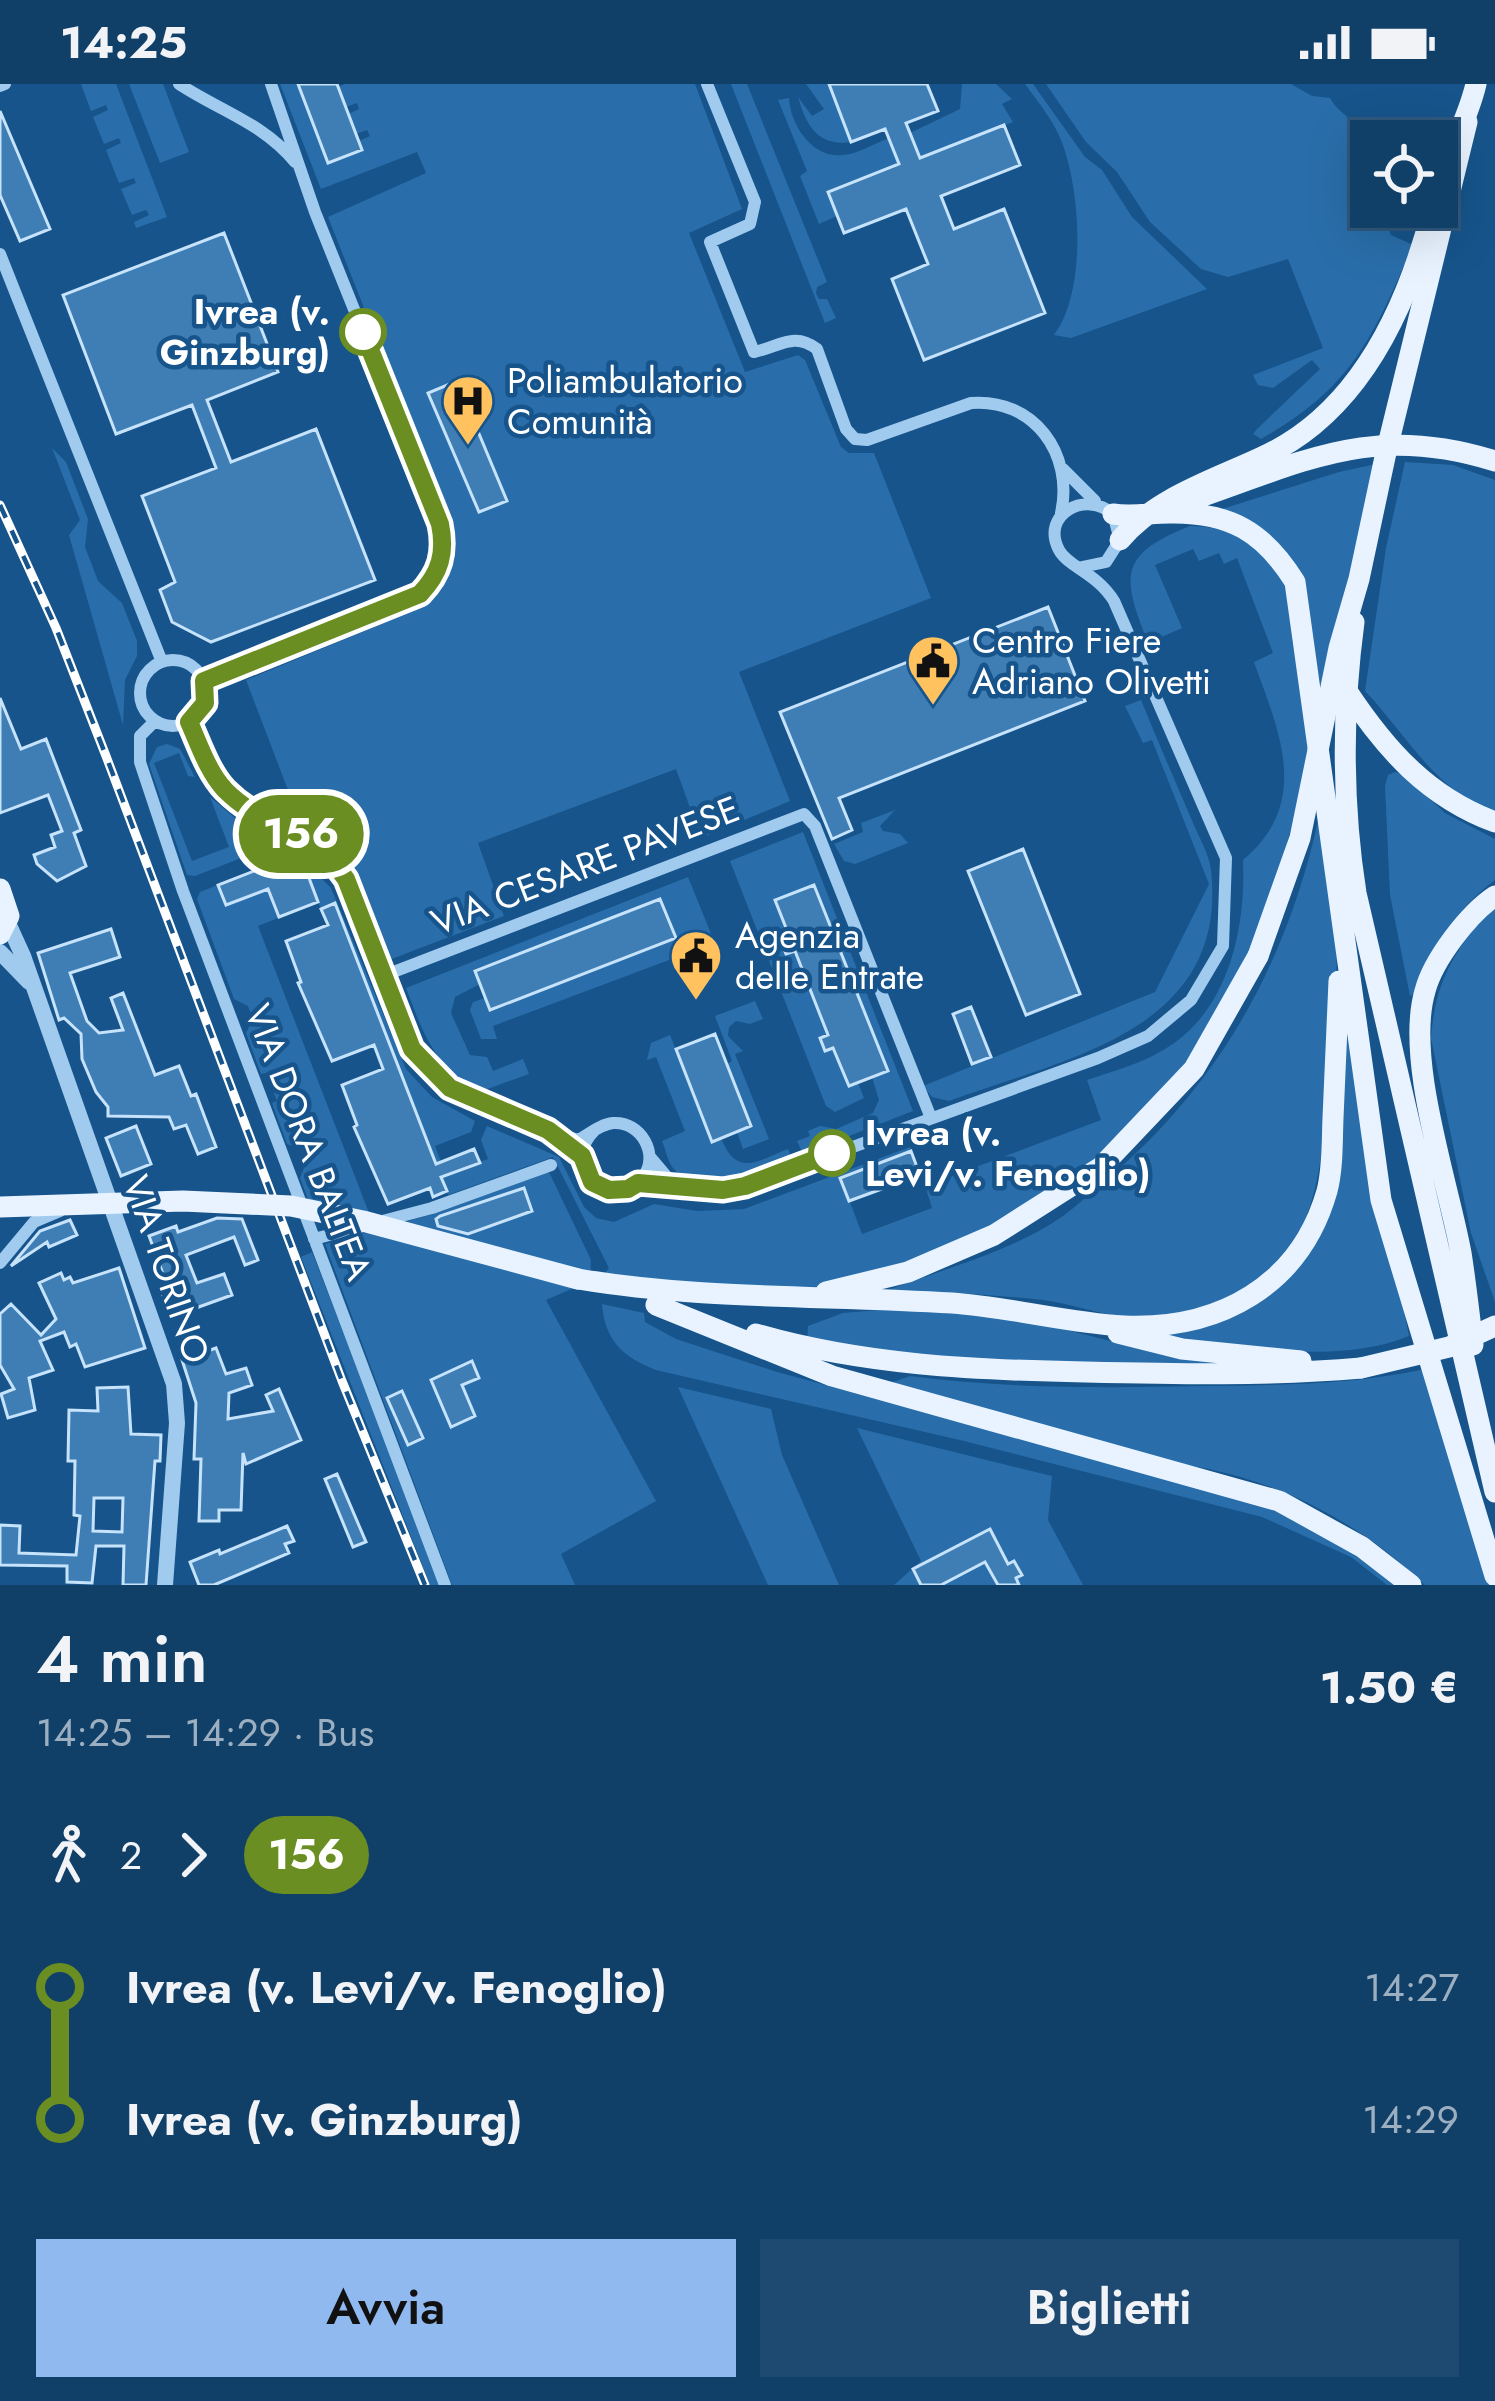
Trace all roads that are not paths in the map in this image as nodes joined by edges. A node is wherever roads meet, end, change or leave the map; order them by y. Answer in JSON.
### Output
{"nodes":[{"id":1,"x":179,"y":84,"type":"edge"},
{"id":2,"x":271,"y":84,"type":"edge"},
{"id":3,"x":707,"y":84,"type":"edge"},
{"id":4,"x":1476,"y":84,"type":"edge"},
{"id":5,"x":1467,"y":122,"type":"junction"},
{"id":6,"x":1458,"y":138,"type":"edge"},
{"id":7,"x":299,"y":168,"type":"junction"},
{"id":8,"x":1428,"y":228,"type":"edge"},
{"id":9,"x":0,"y":254,"type":"edge"},
{"id":10,"x":1495,"y":461,"type":"edge"},
{"id":11,"x":1062,"y":468,"type":"junction"},
{"id":12,"x":1105,"y":509,"type":"junction"},
{"id":13,"x":1154,"y":513,"type":"junction"},
{"id":14,"x":1060,"y":516,"type":"junction"},
{"id":15,"x":1116,"y":548,"type":"junction"},
{"id":16,"x":1082,"y":567,"type":"junction"},
{"id":17,"x":1359,"y":579,"type":"junction"},
{"id":18,"x":1114,"y":602,"type":"junction"},
{"id":19,"x":162,"y":662,"type":"junction"},
{"id":20,"x":204,"y":681,"type":"junction"},
{"id":21,"x":1347,"y":691,"type":"junction"},
{"id":22,"x":155,"y":721,"type":"junction"},
{"id":23,"x":189,"y":722,"type":"junction"},
{"id":24,"x":1491,"y":820,"type":"edge"},
{"id":25,"x":1495,"y":896,"type":"edge"},
{"id":26,"x":3,"y":910,"type":"edge"},
{"id":27,"x":1342,"y":931,"type":"junction"},
{"id":28,"x":0,"y":952,"type":"edge"},
{"id":29,"x":383,"y":976,"type":"junction"},
{"id":30,"x":32,"y":985,"type":"junction"},
{"id":31,"x":931,"y":1118,"type":"junction"},
{"id":32,"x":548,"y":1130,"type":"junction"},
{"id":33,"x":596,"y":1130,"type":"junction"},
{"id":34,"x":582,"y":1156,"type":"junction"},
{"id":35,"x":650,"y":1157,"type":"junction"},
{"id":36,"x":551,"y":1165,"type":"dead end"},
{"id":37,"x":638,"y":1183,"type":"junction"},
{"id":38,"x":686,"y":1186,"type":"junction"},
{"id":39,"x":107,"y":1196,"type":"junction"},
{"id":40,"x":0,"y":1207,"type":"edge"},
{"id":41,"x":314,"y":1239,"type":"junction"},
{"id":42,"x":0,"y":1264,"type":"edge"},
{"id":43,"x":625,"y":1291,"type":"junction"},
{"id":44,"x":759,"y":1298,"type":"junction"},
{"id":45,"x":656,"y":1305,"type":"junction"},
{"id":46,"x":1046,"y":1316,"type":"junction"},
{"id":47,"x":1495,"y":1326,"type":"edge"},
{"id":48,"x":1361,"y":1367,"type":"junction"},
{"id":49,"x":1489,"y":1465,"type":"junction"},
{"id":50,"x":1495,"y":1492,"type":"edge"},
{"id":51,"x":1495,"y":1576,"type":"edge"},
{"id":52,"x":165,"y":1585,"type":"edge"},
{"id":53,"x":445,"y":1585,"type":"edge"},
{"id":54,"x":1411,"y":1585,"type":"edge"}],
"edges":[{"from":1,"to":7,"type":"street"},
{"from":2,"to":7,"type":"street"},
{"from":3,"to":11,"type":"street"},
{"from":4,"to":5,"type":"main road"},
{"from":5,"to":6,"type":"main road","bridge":true},
{"from":5,"to":17,"type":"main road","bridge":true},
{"from":7,"to":20,"type":"street"},
{"from":8,"to":13,"type":"main road"},
{"from":9,"to":19,"type":"street"},
{"from":10,"to":13,"type":"main road"},
{"from":11,"to":12,"type":"street"},
{"from":11,"to":14,"type":"street"},
{"from":12,"to":13,"type":"main road"},
{"from":12,"to":14,"type":"street"},
{"from":12,"to":15,"type":"street"},
{"from":13,"to":15,"type":"main road"},
{"from":13,"to":27,"type":"main road"},
{"from":14,"to":16,"type":"street"},
{"from":15,"to":16,"type":"street"},
{"from":15,"to":18,"type":"street"},
{"from":16,"to":18,"type":"street"},
{"from":17,"to":21,"type":"main road","bridge":true},
{"from":17,"to":44,"type":"main road","bridge":true},
{"from":18,"to":31,"type":"street"},
{"from":19,"to":20,"type":"street"},
{"from":19,"to":22,"type":"street"},
{"from":20,"to":23,"type":"street"},
{"from":21,"to":24,"type":"main road"},
{"from":21,"to":49,"type":"main road"},
{"from":22,"to":23,"type":"street"},
{"from":22,"to":41,"type":"street","name":"VIA DORA BALTEA"},
{"from":23,"to":29,"type":"street"},
{"from":25,"to":49,"type":"main road"},
{"from":26,"to":30,"type":"street","name":"VIA TORINO"},
{"from":27,"to":46,"type":"main road"},
{"from":27,"to":51,"type":"main road"},
{"from":28,"to":30,"type":"street","name":"VIA TORINO"},
{"from":29,"to":31,"type":"street","name":"VIA CESARE PAVESE"},
{"from":29,"to":32,"type":"street"},
{"from":30,"to":39,"type":"street","name":"VIA TORINO"},
{"from":31,"to":38,"type":"street"},
{"from":32,"to":33,"type":"street"},
{"from":32,"to":34,"type":"street"},
{"from":33,"to":34,"type":"street"},
{"from":33,"to":35,"type":"street"},
{"from":34,"to":37,"type":"street"},
{"from":35,"to":37,"type":"street"},
{"from":35,"to":38,"type":"street"},
{"from":36,"to":41,"type":"street"},
{"from":37,"to":38,"type":"street"},
{"from":39,"to":42,"type":"street"},
{"from":39,"to":52,"type":"street","name":"VIA TORINO"},
{"from":40,"to":43,"type":"main road","bridge":true},
{"from":41,"to":53,"type":"street","name":"VIA DORA BALTEA"},
{"from":43,"to":44,"type":"main road"},
{"from":43,"to":45,"type":"main road"},
{"from":44,"to":46,"type":"main road"},
{"from":45,"to":48,"type":"main road"},
{"from":45,"to":54,"type":"main road"},
{"from":46,"to":48,"type":"main road"},
{"from":47,"to":48,"type":"main road","bridge":true},
{"from":49,"to":50,"type":"main road"}]}
